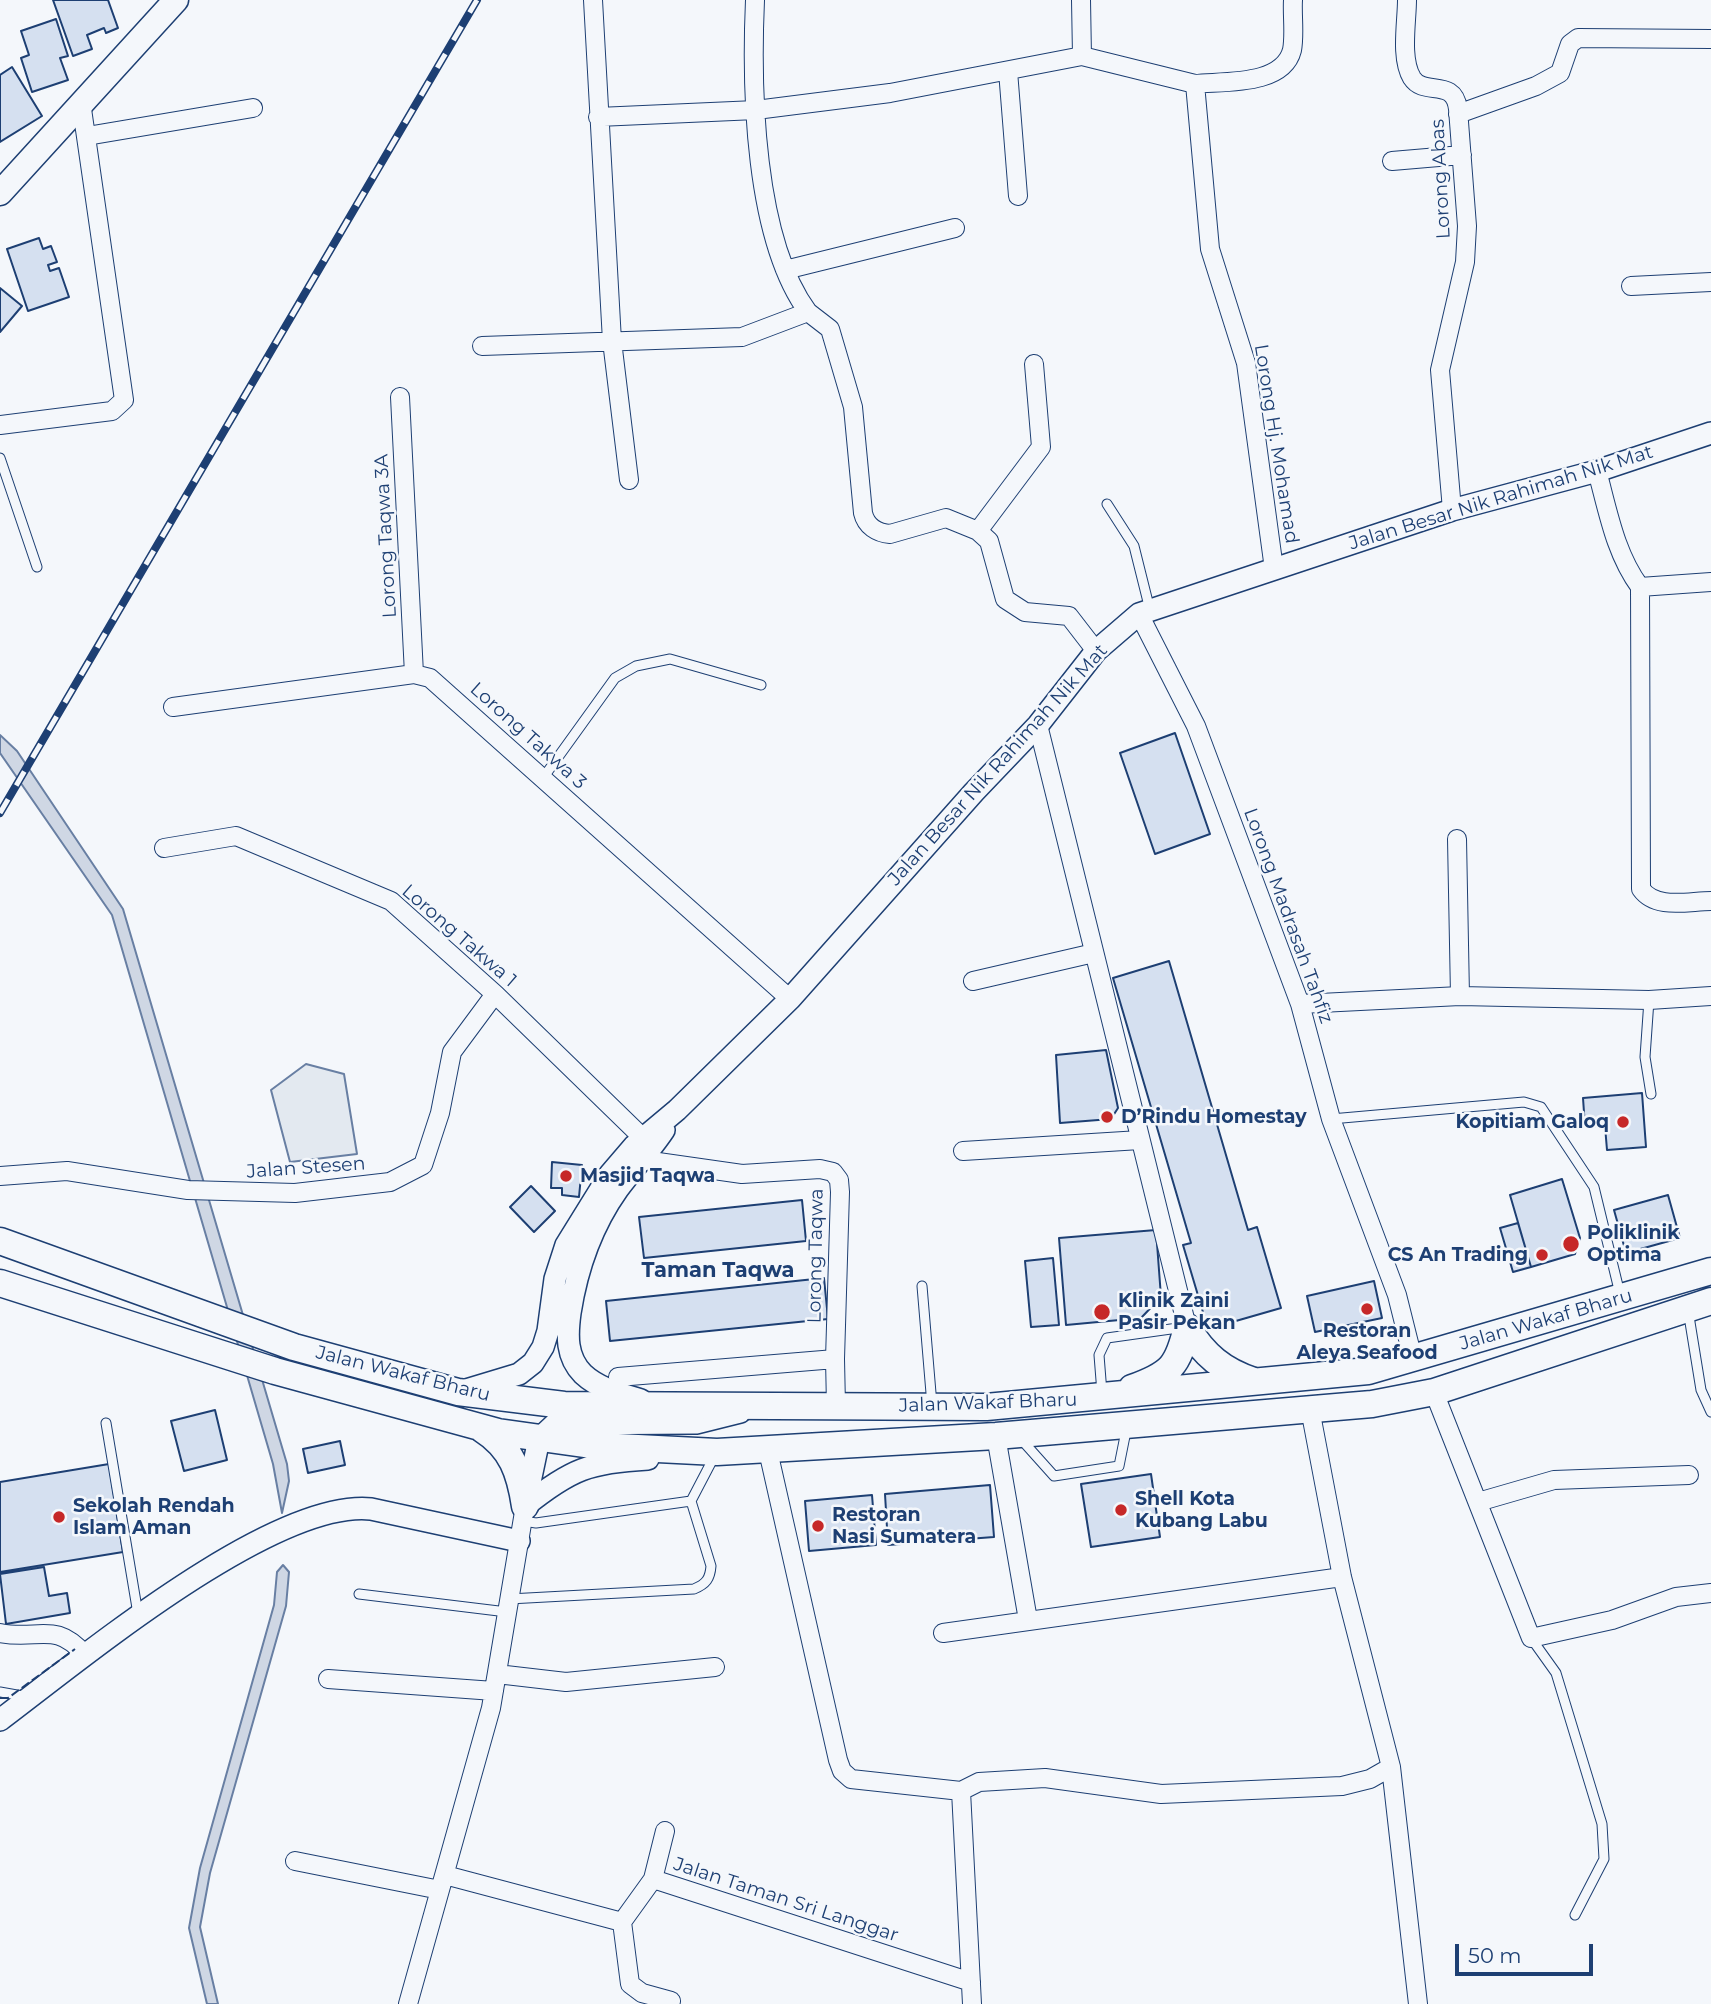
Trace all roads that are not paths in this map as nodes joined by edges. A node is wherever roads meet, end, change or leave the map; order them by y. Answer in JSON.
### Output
{"nodes":[{"id":1,"x":176,"y":0,"type":"edge"},
{"id":2,"x":593,"y":0,"type":"edge"},
{"id":3,"x":755,"y":0,"type":"edge"},
{"id":4,"x":1081,"y":0,"type":"edge"},
{"id":5,"x":1293,"y":0,"type":"edge"},
{"id":6,"x":1407,"y":0,"type":"edge"},
{"id":7,"x":1711,"y":40,"type":"edge"},
{"id":8,"x":1082,"y":56,"type":"junction"},
{"id":9,"x":1008,"y":71,"type":"junction"},
{"id":10,"x":1195,"y":84,"type":"junction"},
{"id":11,"x":81,"y":102,"type":"junction"},
{"id":12,"x":253,"y":108,"type":"dead end"},
{"id":13,"x":756,"y":110,"type":"junction"},
{"id":14,"x":1458,"y":114,"type":"junction"},
{"id":15,"x":598,"y":117,"type":"junction"},
{"id":16,"x":87,"y":135,"type":"junction"},
{"id":17,"x":1462,"y":155,"type":"junction"},
{"id":18,"x":1392,"y":161,"type":"dead end"},
{"id":19,"x":3,"y":182,"type":"edge"},
{"id":20,"x":1018,"y":196,"type":"dead end"},
{"id":21,"x":955,"y":228,"type":"dead end"},
{"id":22,"x":785,"y":270,"type":"junction"},
{"id":23,"x":1711,"y":282,"type":"edge"},
{"id":24,"x":1631,"y":286,"type":"dead end"},
{"id":25,"x":808,"y":312,"type":"junction"},
{"id":26,"x":612,"y":341,"type":"junction"},
{"id":27,"x":482,"y":346,"type":"dead end"},
{"id":28,"x":1034,"y":364,"type":"dead end"},
{"id":29,"x":400,"y":397,"type":"dead end"},
{"id":30,"x":0,"y":425,"type":"edge"},
{"id":31,"x":1711,"y":433,"type":"edge"},
{"id":32,"x":0,"y":458,"type":"edge"},
{"id":33,"x":1597,"y":471,"type":"junction"},
{"id":34,"x":629,"y":480,"type":"dead end"},
{"id":35,"x":1107,"y":505,"type":"dead end"},
{"id":36,"x":1452,"y":510,"type":"junction"},
{"id":37,"x":978,"y":531,"type":"junction"},
{"id":38,"x":37,"y":567,"type":"dead end"},
{"id":39,"x":1274,"y":569,"type":"junction"},
{"id":40,"x":1711,"y":582,"type":"edge"},
{"id":41,"x":1640,"y":586,"type":"junction"},
{"id":42,"x":1145,"y":612,"type":"junction"},
{"id":43,"x":1096,"y":651,"type":"junction"},
{"id":44,"x":414,"y":674,"type":"junction"},
{"id":45,"x":761,"y":685,"type":"dead end"},
{"id":46,"x":173,"y":706,"type":"dead end"},
{"id":47,"x":1038,"y":725,"type":"junction"},
{"id":48,"x":543,"y":778,"type":"junction"},
{"id":49,"x":1457,"y":839,"type":"dead end"},
{"id":50,"x":164,"y":848,"type":"dead end"},
{"id":51,"x":1711,"y":901,"type":"edge"},
{"id":52,"x":1094,"y":953,"type":"junction"},
{"id":53,"x":973,"y":981,"type":"dead end"},
{"id":54,"x":495,"y":994,"type":"junction"},
{"id":55,"x":1460,"y":996,"type":"junction"},
{"id":56,"x":1711,"y":996,"type":"edge"},
{"id":57,"x":790,"y":999,"type":"junction"},
{"id":58,"x":1649,"y":1000,"type":"junction"},
{"id":59,"x":1300,"y":1004,"type":"junction"},
{"id":60,"x":1651,"y":1094,"type":"dead end"},
{"id":61,"x":677,"y":1110,"type":"junction"},
{"id":62,"x":1331,"y":1119,"type":"junction"},
{"id":63,"x":643,"y":1138,"type":"junction"},
{"id":64,"x":1140,"y":1140,"type":"junction"},
{"id":65,"x":963,"y":1151,"type":"dead end"},
{"id":66,"x":644,"y":1160,"type":"junction"},
{"id":67,"x":0,"y":1176,"type":"edge"},
{"id":68,"x":0,"y":1241,"type":"edge"},
{"id":69,"x":1711,"y":1271,"type":"edge"},
{"id":70,"x":0,"y":1283,"type":"edge"},
{"id":71,"x":922,"y":1286,"type":"dead end"},
{"id":72,"x":1621,"y":1299,"type":"junction"},
{"id":73,"x":1700,"y":1304,"type":"edge"},
{"id":74,"x":1187,"y":1327,"type":"junction"},
{"id":75,"x":835,"y":1359,"type":"junction"},
{"id":76,"x":1413,"y":1359,"type":"junction"},
{"id":77,"x":618,"y":1377,"type":"dead end"},
{"id":78,"x":1260,"y":1382,"type":"junction"},
{"id":79,"x":458,"y":1392,"type":"junction"},
{"id":80,"x":1434,"y":1392,"type":"junction"},
{"id":81,"x":1102,"y":1398,"type":"junction"},
{"id":82,"x":662,"y":1406,"type":"junction"},
{"id":83,"x":836,"y":1406,"type":"junction"},
{"id":84,"x":756,"y":1407,"type":"junction"},
{"id":85,"x":932,"y":1407,"type":"junction"},
{"id":86,"x":1310,"y":1409,"type":"junction"},
{"id":87,"x":1711,"y":1412,"type":"edge"},
{"id":88,"x":106,"y":1423,"type":"dead end"},
{"id":89,"x":1127,"y":1425,"type":"junction"},
{"id":90,"x":478,"y":1427,"type":"junction"},
{"id":91,"x":1006,"y":1435,"type":"junction"},
{"id":92,"x":539,"y":1439,"type":"junction"},
{"id":93,"x":768,"y":1451,"type":"junction"},
{"id":94,"x":717,"y":1452,"type":"junction"},
{"id":95,"x":1689,"y":1475,"type":"dead end"},
{"id":96,"x":691,"y":1501,"type":"junction"},
{"id":97,"x":1478,"y":1502,"type":"junction"},
{"id":98,"x":522,"y":1523,"type":"junction"},
{"id":99,"x":1342,"y":1577,"type":"junction"},
{"id":100,"x":1711,"y":1593,"type":"edge"},
{"id":101,"x":359,"y":1594,"type":"dead end"},
{"id":102,"x":508,"y":1606,"type":"junction"},
{"id":103,"x":138,"y":1616,"type":"junction"},
{"id":104,"x":1028,"y":1620,"type":"junction"},
{"id":105,"x":0,"y":1633,"type":"edge"},
{"id":106,"x":943,"y":1633,"type":"dead end"},
{"id":107,"x":1531,"y":1638,"type":"junction"},
{"id":108,"x":85,"y":1656,"type":"junction"},
{"id":109,"x":715,"y":1667,"type":"dead end"},
{"id":110,"x":328,"y":1679,"type":"dead end"},
{"id":111,"x":496,"y":1682,"type":"junction"},
{"id":112,"x":0,"y":1692,"type":"edge"},
{"id":113,"x":29,"y":1698,"type":"junction"},
{"id":114,"x":0,"y":1720,"type":"edge"},
{"id":115,"x":1391,"y":1767,"type":"junction"},
{"id":116,"x":961,"y":1791,"type":"junction"},
{"id":117,"x":665,"y":1831,"type":"dead end"},
{"id":118,"x":295,"y":1861,"type":"dead end"},
{"id":119,"x":653,"y":1879,"type":"junction"},
{"id":120,"x":442,"y":1883,"type":"junction"},
{"id":121,"x":1575,"y":1914,"type":"dead end"},
{"id":122,"x":622,"y":1922,"type":"junction"},
{"id":123,"x":971,"y":1982,"type":"junction"},
{"id":124,"x":671,"y":2001,"type":"dead end"},
{"id":125,"x":408,"y":2004,"type":"edge"},
{"id":126,"x":972,"y":2004,"type":"edge"},
{"id":127,"x":1418,"y":2004,"type":"edge"}],
"edges":[{"from":1,"to":11,"type":"main road"},
{"from":2,"to":15,"type":"street"},
{"from":3,"to":13,"type":"street"},
{"from":4,"to":8,"type":"street"},
{"from":5,"to":10,"type":"street"},
{"from":6,"to":14,"type":"street","name":"Lorong Abas"},
{"from":7,"to":14,"type":"street"},
{"from":8,"to":9,"type":"street"},
{"from":8,"to":10,"type":"street"},
{"from":9,"to":13,"type":"street"},
{"from":9,"to":20,"type":"street"},
{"from":10,"to":39,"type":"street","name":"Lorong Hj. Mohamad"},
{"from":11,"to":16,"type":"street"},
{"from":11,"to":19,"type":"main road"},
{"from":12,"to":16,"type":"street"},
{"from":13,"to":15,"type":"street"},
{"from":13,"to":22,"type":"street"},
{"from":14,"to":17,"type":"street","name":"Lorong Abas"},
{"from":15,"to":26,"type":"street"},
{"from":16,"to":30,"type":"street"},
{"from":17,"to":18,"type":"street"},
{"from":17,"to":36,"type":"street","name":"Lorong Abas"},
{"from":21,"to":22,"type":"street"},
{"from":22,"to":25,"type":"street"},
{"from":23,"to":24,"type":"street"},
{"from":25,"to":26,"type":"street"},
{"from":25,"to":37,"type":"street"},
{"from":26,"to":27,"type":"street"},
{"from":26,"to":34,"type":"street"},
{"from":28,"to":37,"type":"street"},
{"from":29,"to":44,"type":"street","name":"Lorong Taqwa 3A"},
{"from":31,"to":33,"type":"street","name":"Jalan Besar Nik Rahimah Nik Mat"},
{"from":32,"to":38,"type":"lane"},
{"from":33,"to":36,"type":"street","name":"Jalan Besar Nik Rahimah Nik Mat"},
{"from":33,"to":41,"type":"street"},
{"from":35,"to":42,"type":"lane"},
{"from":36,"to":39,"type":"street","name":"Jalan Besar Nik Rahimah Nik Mat"},
{"from":37,"to":43,"type":"street"},
{"from":39,"to":42,"type":"street","name":"Jalan Besar Nik Rahimah Nik Mat"},
{"from":40,"to":41,"type":"street"},
{"from":41,"to":51,"type":"street"},
{"from":42,"to":43,"type":"street","name":"Jalan Besar Nik Rahimah Nik Mat"},
{"from":42,"to":59,"type":"street","name":"Lorong Madrasah Tahfiz"},
{"from":43,"to":47,"type":"street","name":"Jalan Besar Nik Rahimah Nik Mat"},
{"from":44,"to":46,"type":"street"},
{"from":44,"to":48,"type":"street","name":"Lorong Takwa 3"},
{"from":45,"to":48,"type":"lane"},
{"from":47,"to":52,"type":"street"},
{"from":47,"to":57,"type":"street","name":"Jalan Besar Nik Rahimah Nik Mat"},
{"from":48,"to":57,"type":"street","name":"Lorong Takwa 3"},
{"from":49,"to":55,"type":"street"},
{"from":50,"to":54,"type":"street","name":"Lorong Takwa 1"},
{"from":52,"to":53,"type":"street"},
{"from":52,"to":64,"type":"street"},
{"from":54,"to":63,"type":"street","name":"Lorong Takwa 1"},
{"from":54,"to":67,"type":"street","name":"Jalan Stesen"},
{"from":55,"to":58,"type":"street"},
{"from":55,"to":59,"type":"street"},
{"from":56,"to":58,"type":"street"},
{"from":57,"to":61,"type":"street","name":"Jalan Besar Nik Rahimah Nik Mat"},
{"from":58,"to":60,"type":"lane"},
{"from":59,"to":62,"type":"street","name":"Lorong Madrasah Tahfiz"},
{"from":61,"to":63,"type":"street","name":"Jalan Besar Nik Rahimah Nik Mat"},
{"from":61,"to":66,"type":"street","name":"Jalan Besar Nik Rahimah Nik Mat"},
{"from":62,"to":72,"type":"lane"},
{"from":62,"to":76,"type":"street","name":"Lorong Madrasah Tahfiz"},
{"from":63,"to":79,"type":"street","name":"Jalan Besar Nik Rahimah Nik Mat"},
{"from":64,"to":65,"type":"street"},
{"from":64,"to":74,"type":"street"},
{"from":66,"to":75,"type":"street","name":"Lorong Taqwa"},
{"from":66,"to":82,"type":"street","name":"Jalan Besar Nik Rahimah Nik Mat"},
{"from":68,"to":79,"type":"main road","name":"Jalan Wakaf Bharu"},
{"from":69,"to":72,"type":"main road","name":"Jalan Wakaf Bharu"},
{"from":70,"to":90,"type":"main road","name":"Jalan Wakaf Bharu"},
{"from":71,"to":85,"type":"lane"},
{"from":72,"to":76,"type":"main road","name":"Jalan Wakaf Bharu"},
{"from":73,"to":80,"type":"main road","name":"Jalan Wakaf Bharu"},
{"from":73,"to":87,"type":"lane"},
{"from":74,"to":78,"type":"main road"},
{"from":74,"to":81,"type":"main road"},
{"from":74,"to":81,"type":"lane"},
{"from":75,"to":77,"type":"street"},
{"from":75,"to":83,"type":"street","name":"Lorong Taqwa"},
{"from":76,"to":78,"type":"main road","name":"Jalan Wakaf Bharu"},
{"from":78,"to":81,"type":"main road","name":"Jalan Wakaf Bharu"},
{"from":79,"to":82,"type":"main road","name":"Jalan Wakaf Bharu"},
{"from":80,"to":86,"type":"main road","name":"Jalan Wakaf Bharu"},
{"from":80,"to":97,"type":"street"},
{"from":81,"to":85,"type":"main road","name":"Jalan Wakaf Bharu"},
{"from":82,"to":84,"type":"main road","name":"Jalan Wakaf Bharu"},
{"from":83,"to":84,"type":"main road","name":"Jalan Wakaf Bharu"},
{"from":83,"to":85,"type":"main road","name":"Jalan Wakaf Bharu"},
{"from":84,"to":92,"type":"street"},
{"from":86,"to":89,"type":"main road","name":"Jalan Wakaf Bharu"},
{"from":86,"to":99,"type":"street"},
{"from":88,"to":103,"type":"lane"},
{"from":89,"to":91,"type":"main road","name":"Jalan Wakaf Bharu"},
{"from":89,"to":91,"type":"lane"},
{"from":90,"to":92,"type":"main road","name":"Jalan Wakaf Bharu"},
{"from":90,"to":98,"type":"main road"},
{"from":91,"to":93,"type":"main road","name":"Jalan Wakaf Bharu"},
{"from":91,"to":104,"type":"street"},
{"from":92,"to":94,"type":"main road","name":"Jalan Wakaf Bharu"},
{"from":92,"to":98,"type":"street"},
{"from":93,"to":94,"type":"main road","name":"Jalan Wakaf Bharu"},
{"from":93,"to":116,"type":"street"},
{"from":94,"to":96,"type":"lane"},
{"from":94,"to":98,"type":"street","name":"Jalan Wakaf Bharu"},
{"from":95,"to":97,"type":"street"},
{"from":96,"to":98,"type":"lane"},
{"from":96,"to":102,"type":"lane"},
{"from":97,"to":107,"type":"street"},
{"from":98,"to":102,"type":"street"},
{"from":98,"to":103,"type":"street"},
{"from":99,"to":104,"type":"street"},
{"from":99,"to":115,"type":"street"},
{"from":100,"to":107,"type":"street"},
{"from":101,"to":102,"type":"lane"},
{"from":102,"to":111,"type":"street"},
{"from":103,"to":108,"type":"street"},
{"from":104,"to":106,"type":"street"},
{"from":105,"to":108,"type":"street"},
{"from":107,"to":121,"type":"lane"},
{"from":108,"to":113,"type":"street"},
{"from":109,"to":111,"type":"street"},
{"from":110,"to":111,"type":"street"},
{"from":111,"to":120,"type":"street"},
{"from":112,"to":113,"type":"lane"},
{"from":113,"to":114,"type":"street"},
{"from":115,"to":116,"type":"street"},
{"from":115,"to":127,"type":"street"},
{"from":116,"to":123,"type":"street"},
{"from":117,"to":119,"type":"street"},
{"from":118,"to":120,"type":"street"},
{"from":119,"to":122,"type":"street","name":"Jalan Taman Sri Langgar"},
{"from":119,"to":123,"type":"street","name":"Jalan Taman Sri Langgar"},
{"from":120,"to":122,"type":"street"},
{"from":120,"to":125,"type":"street"},
{"from":122,"to":124,"type":"street"},
{"from":123,"to":126,"type":"street"}]}
